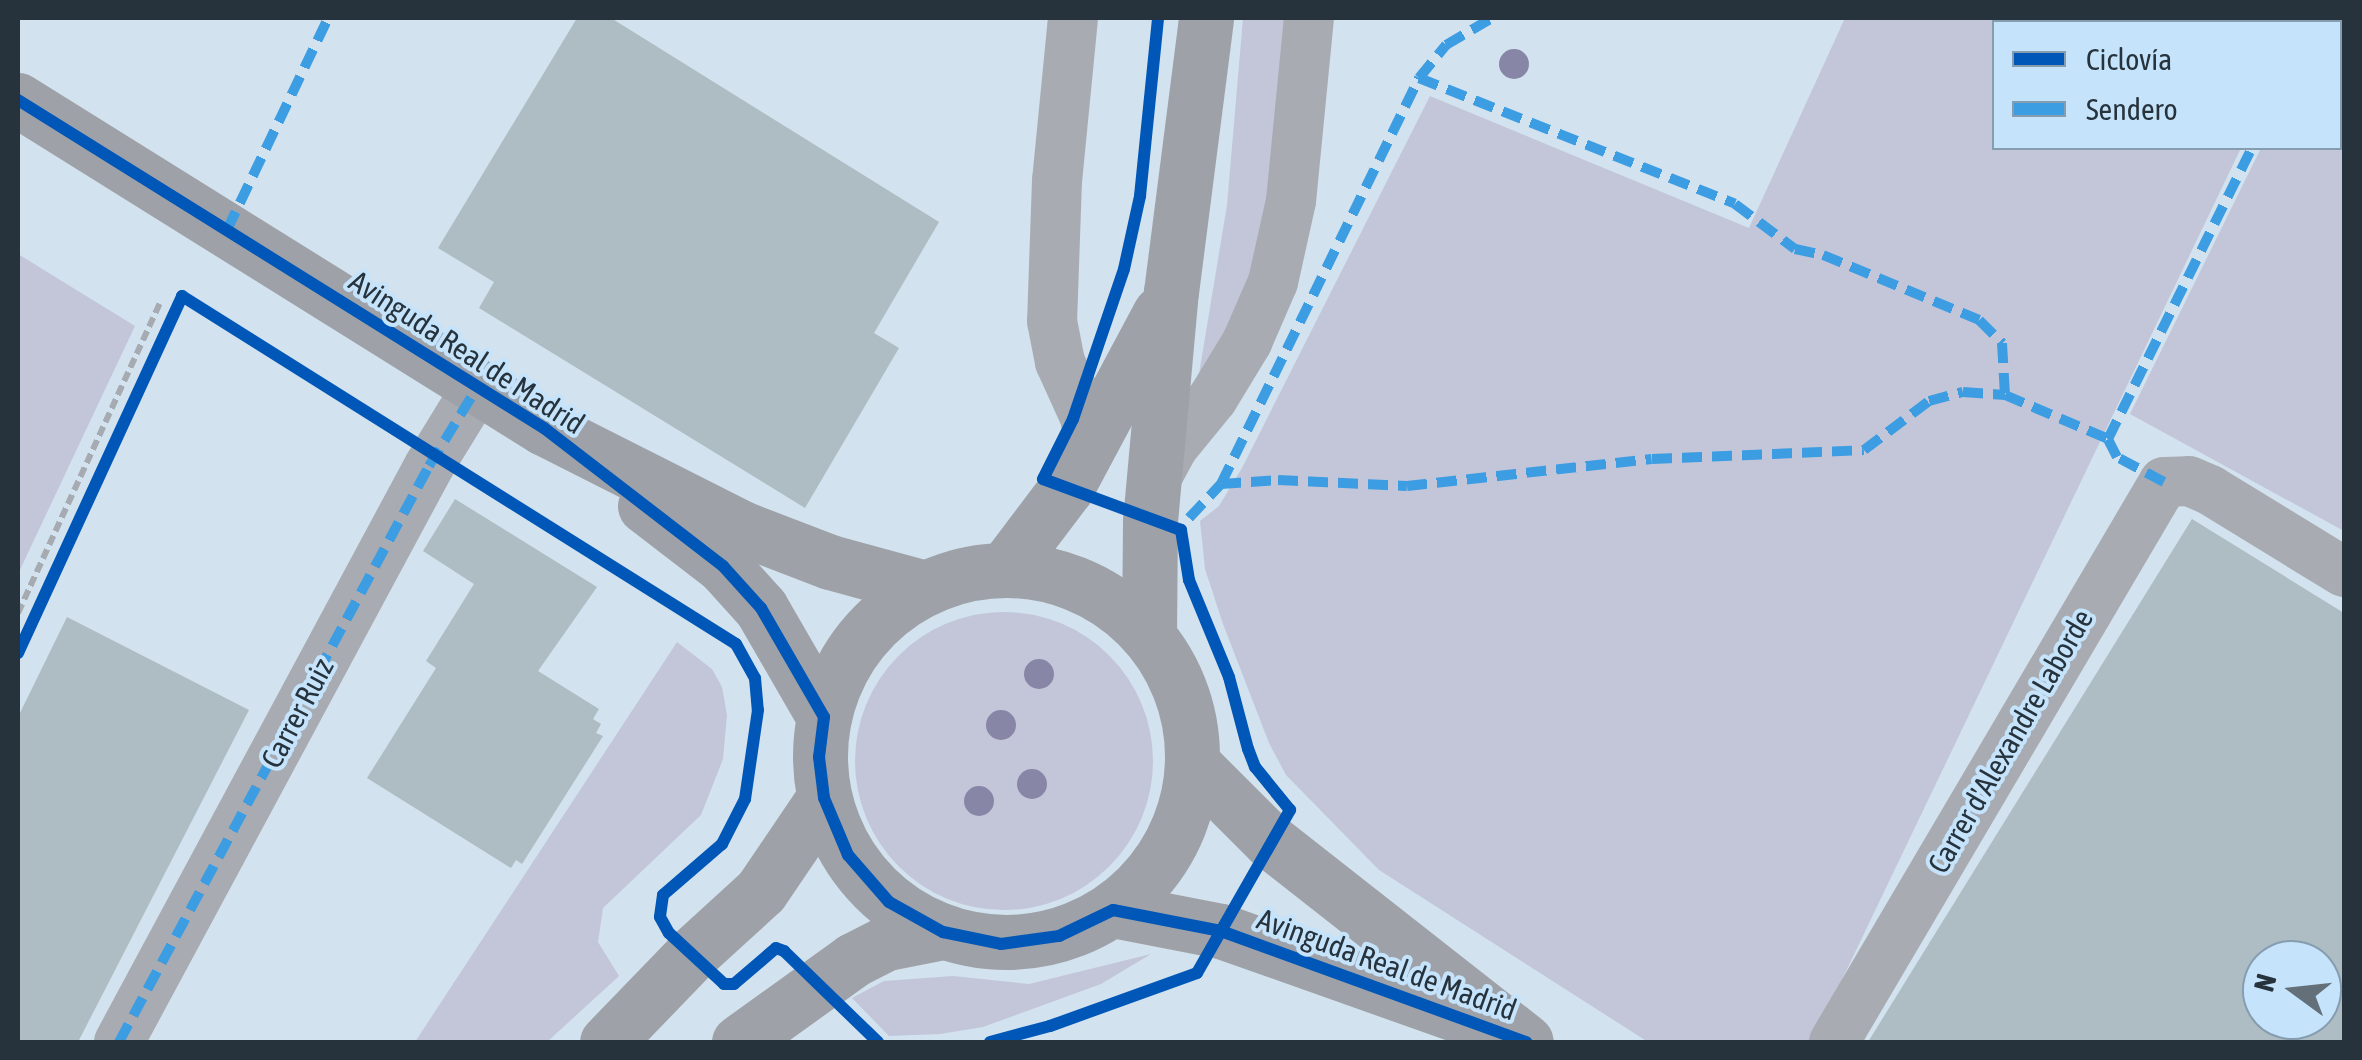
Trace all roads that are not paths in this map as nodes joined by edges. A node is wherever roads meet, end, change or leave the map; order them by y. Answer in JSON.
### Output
{"nodes":[{"id":1,"x":1073,"y":18,"type":"edge"},
{"id":2,"x":1206,"y":18,"type":"edge"},
{"id":3,"x":1309,"y":18,"type":"edge"},
{"id":4,"x":18,"y":100,"type":"edge"},
{"id":5,"x":1171,"y":292,"type":"junction"},
{"id":6,"x":478,"y":386,"type":"junction"},
{"id":7,"x":544,"y":428,"type":"junction"},
{"id":8,"x":1090,"y":445,"type":"junction"},
{"id":9,"x":1154,"y":484,"type":"junction"},
{"id":10,"x":1005,"y":569,"type":"junction"},
{"id":11,"x":2344,"y":572,"type":"edge"},
{"id":12,"x":925,"y":588,"type":"junction"},
{"id":13,"x":1150,"y":636,"type":"junction"},
{"id":14,"x":824,"y":717,"type":"junction"},
{"id":15,"x":1192,"y":763,"type":"junction"},
{"id":16,"x":824,"y":798,"type":"junction"},
{"id":17,"x":1113,"y":910,"type":"junction"},
{"id":18,"x":943,"y":932,"type":"junction"},
{"id":19,"x":1520,"y":1039,"type":"edge"},
{"id":20,"x":608,"y":1041,"type":"edge"},
{"id":21,"x":119,"y":1042,"type":"edge"},
{"id":22,"x":739,"y":1042,"type":"edge"},
{"id":23,"x":1834,"y":1042,"type":"edge"}],
"edges":[{"from":1,"to":8,"type":"street"},
{"from":2,"to":5,"type":"main road"},
{"from":3,"to":9,"type":"street"},
{"from":4,"to":6,"type":"main road","name":"Avinguda Real de Madrid"},
{"from":5,"to":8,"type":"main road"},
{"from":5,"to":9,"type":"main road"},
{"from":6,"to":7,"type":"main road","name":"Avinguda Real de Madrid"},
{"from":6,"to":21,"type":"street","name":"Carrer Ruiz"},
{"from":7,"to":12,"type":"main road","name":"Avinguda Real de Madrid"},
{"from":7,"to":14,"type":"main road","name":"Avinguda Real de Madrid"},
{"from":8,"to":10,"type":"main road"},
{"from":9,"to":13,"type":"main road"},
{"from":10,"to":12,"type":"main road"},
{"from":10,"to":13,"type":"main road"},
{"from":11,"to":23,"type":"street","name":"Carrer d'Alexandre Laborde"},
{"from":12,"to":14,"type":"main road"},
{"from":13,"to":15,"type":"main road"},
{"from":14,"to":16,"type":"main road"},
{"from":15,"to":17,"type":"main road"},
{"from":15,"to":19,"type":"main road","name":"Avinguda Real de Madrid"},
{"from":16,"to":18,"type":"main road"},
{"from":16,"to":20,"type":"main road"},
{"from":17,"to":18,"type":"main road"},
{"from":17,"to":19,"type":"main road","name":"Avinguda Real de Madrid"},
{"from":18,"to":22,"type":"main road"}]}
